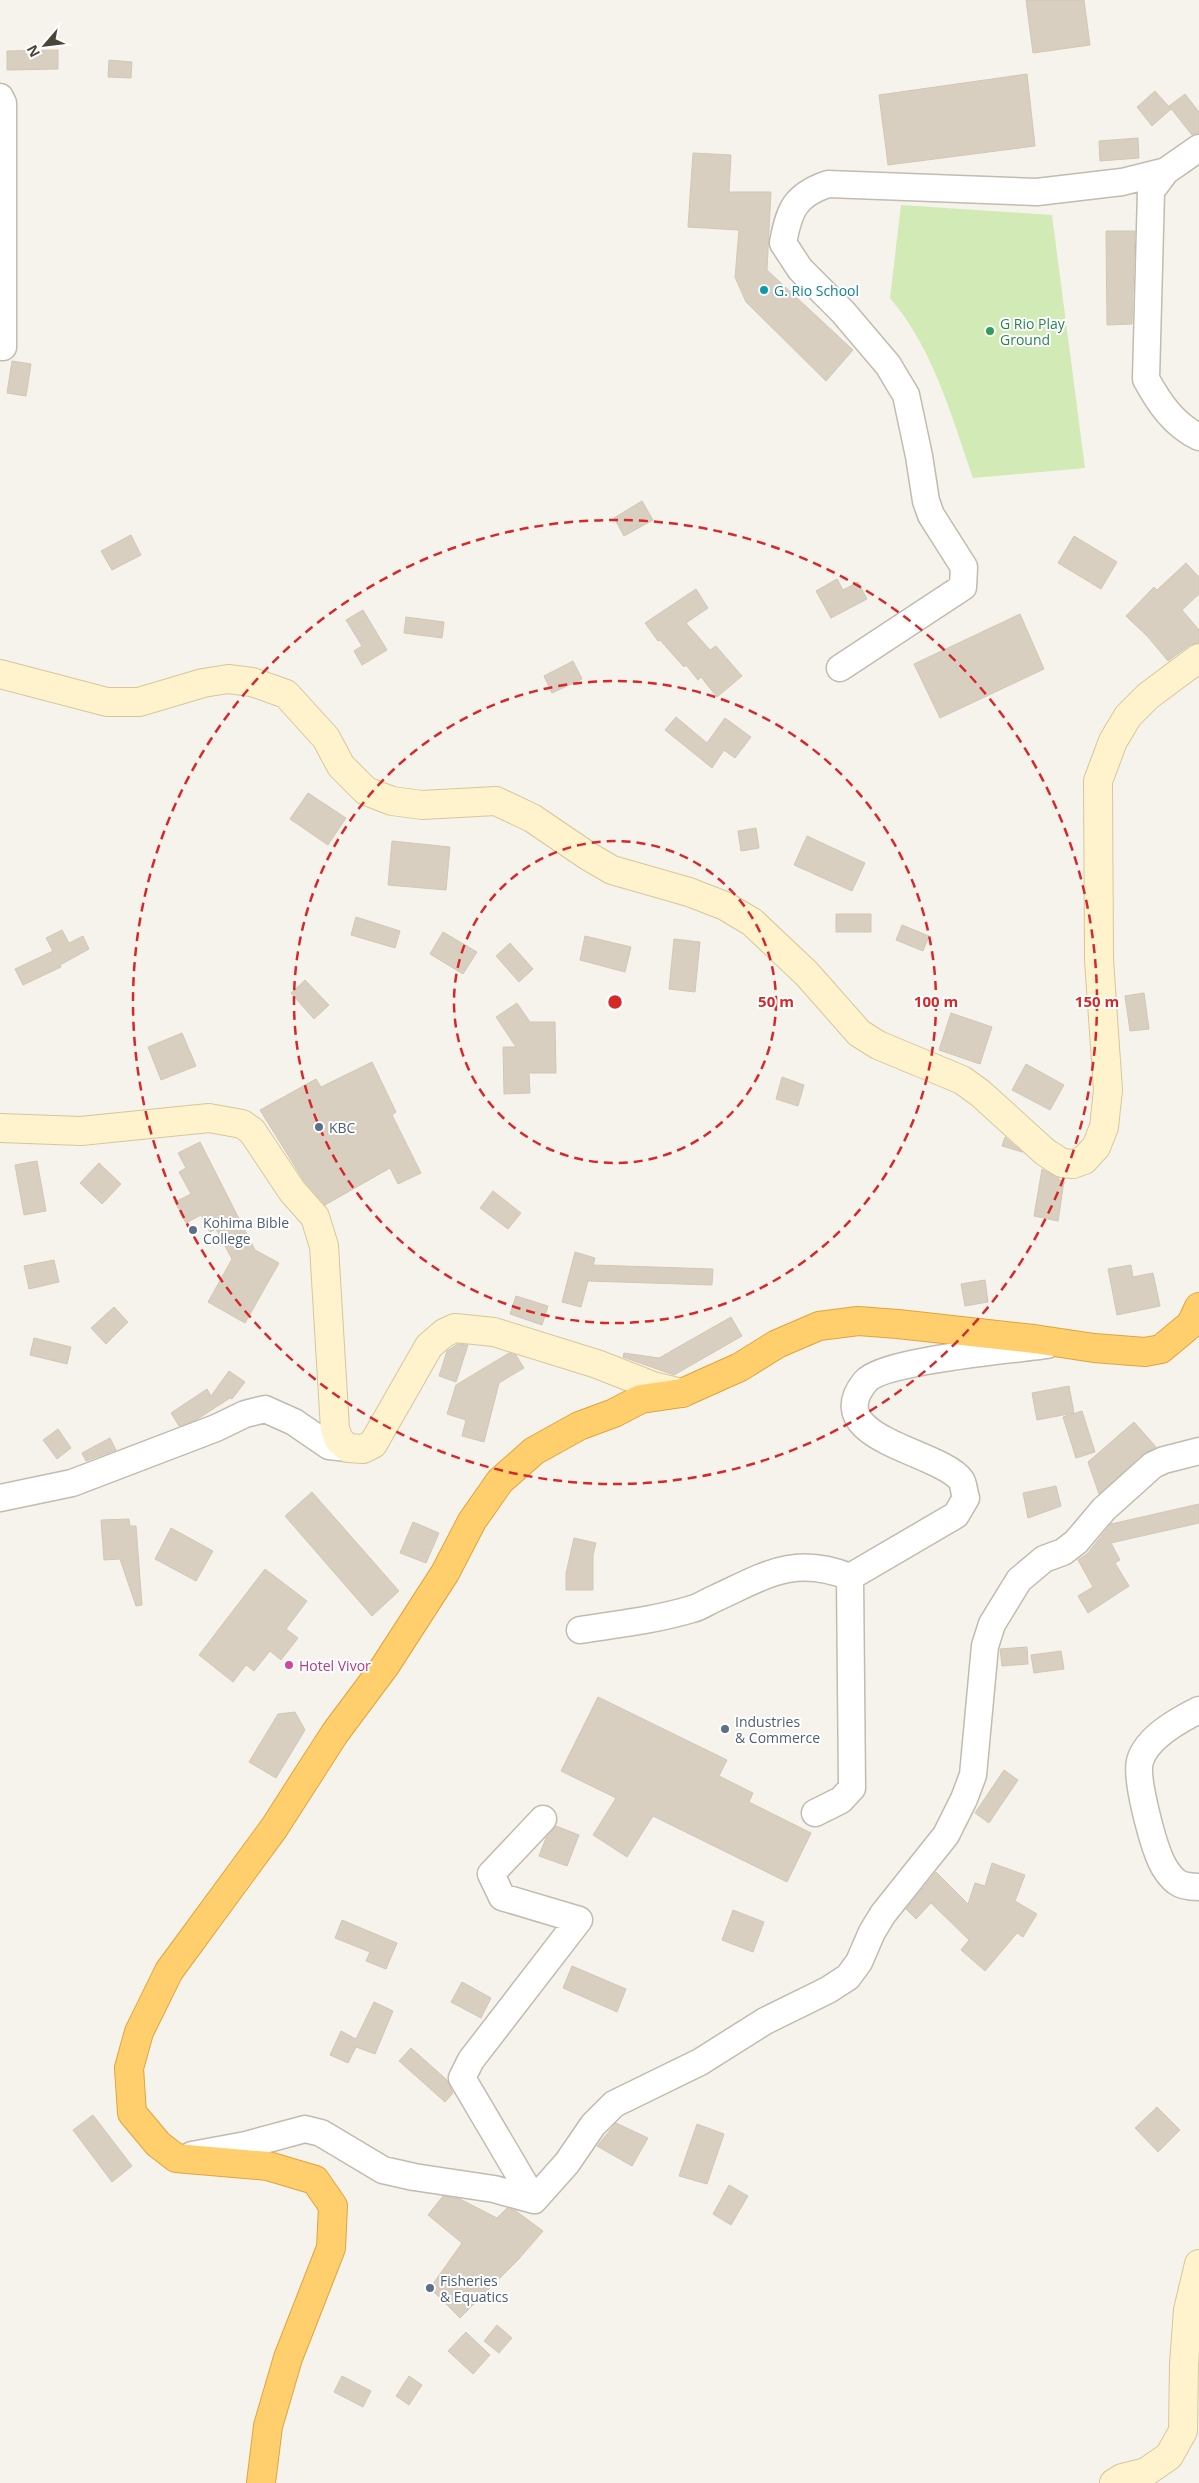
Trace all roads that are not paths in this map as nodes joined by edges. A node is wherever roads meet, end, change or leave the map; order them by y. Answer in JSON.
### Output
{"nodes":[{"id":1,"x":0,"y":97,"type":"edge"},
{"id":2,"x":1199,"y":148,"type":"edge"},
{"id":3,"x":1166,"y":171,"type":"junction"},
{"id":4,"x":3,"y":347,"type":"dead end"},
{"id":5,"x":1199,"y":437,"type":"edge"},
{"id":6,"x":1199,"y":658,"type":"edge"},
{"id":7,"x":840,"y":668,"type":"dead end"},
{"id":8,"x":0,"y":674,"type":"edge"},
{"id":9,"x":0,"y":1128,"type":"edge"},
{"id":10,"x":1199,"y":1308,"type":"edge"},
{"id":11,"x":1062,"y":1343,"type":"junction"},
{"id":12,"x":682,"y":1393,"type":"junction"},
{"id":13,"x":348,"y":1448,"type":"junction"},
{"id":14,"x":1199,"y":1451,"type":"edge"},
{"id":15,"x":0,"y":1498,"type":"edge"},
{"id":16,"x":850,"y":1577,"type":"junction"},
{"id":17,"x":580,"y":1630,"type":"dead end"},
{"id":18,"x":1199,"y":1710,"type":"edge"},
{"id":19,"x":815,"y":1814,"type":"dead end"},
{"id":20,"x":543,"y":1819,"type":"dead end"},
{"id":21,"x":1199,"y":1887,"type":"edge"},
{"id":22,"x":176,"y":2158,"type":"junction"},
{"id":23,"x":534,"y":2200,"type":"junction"},
{"id":24,"x":1199,"y":2264,"type":"edge"},
{"id":25,"x":260,"y":2483,"type":"edge"},
{"id":26,"x":1114,"y":2483,"type":"edge"}],
"edges":[{"from":1,"to":4,"type":"street"},
{"from":2,"to":3,"type":"street"},
{"from":3,"to":5,"type":"street"},
{"from":3,"to":7,"type":"street"},
{"from":6,"to":8,"type":"street"},
{"from":9,"to":13,"type":"street"},
{"from":10,"to":11,"type":"highway"},
{"from":11,"to":12,"type":"highway"},
{"from":11,"to":16,"type":"street"},
{"from":12,"to":13,"type":"street"},
{"from":12,"to":22,"type":"highway"},
{"from":13,"to":15,"type":"street"},
{"from":14,"to":23,"type":"street"},
{"from":16,"to":17,"type":"street"},
{"from":16,"to":19,"type":"street"},
{"from":18,"to":21,"type":"street"},
{"from":20,"to":23,"type":"street"},
{"from":22,"to":23,"type":"street"},
{"from":22,"to":25,"type":"highway"},
{"from":24,"to":26,"type":"street"}]}
